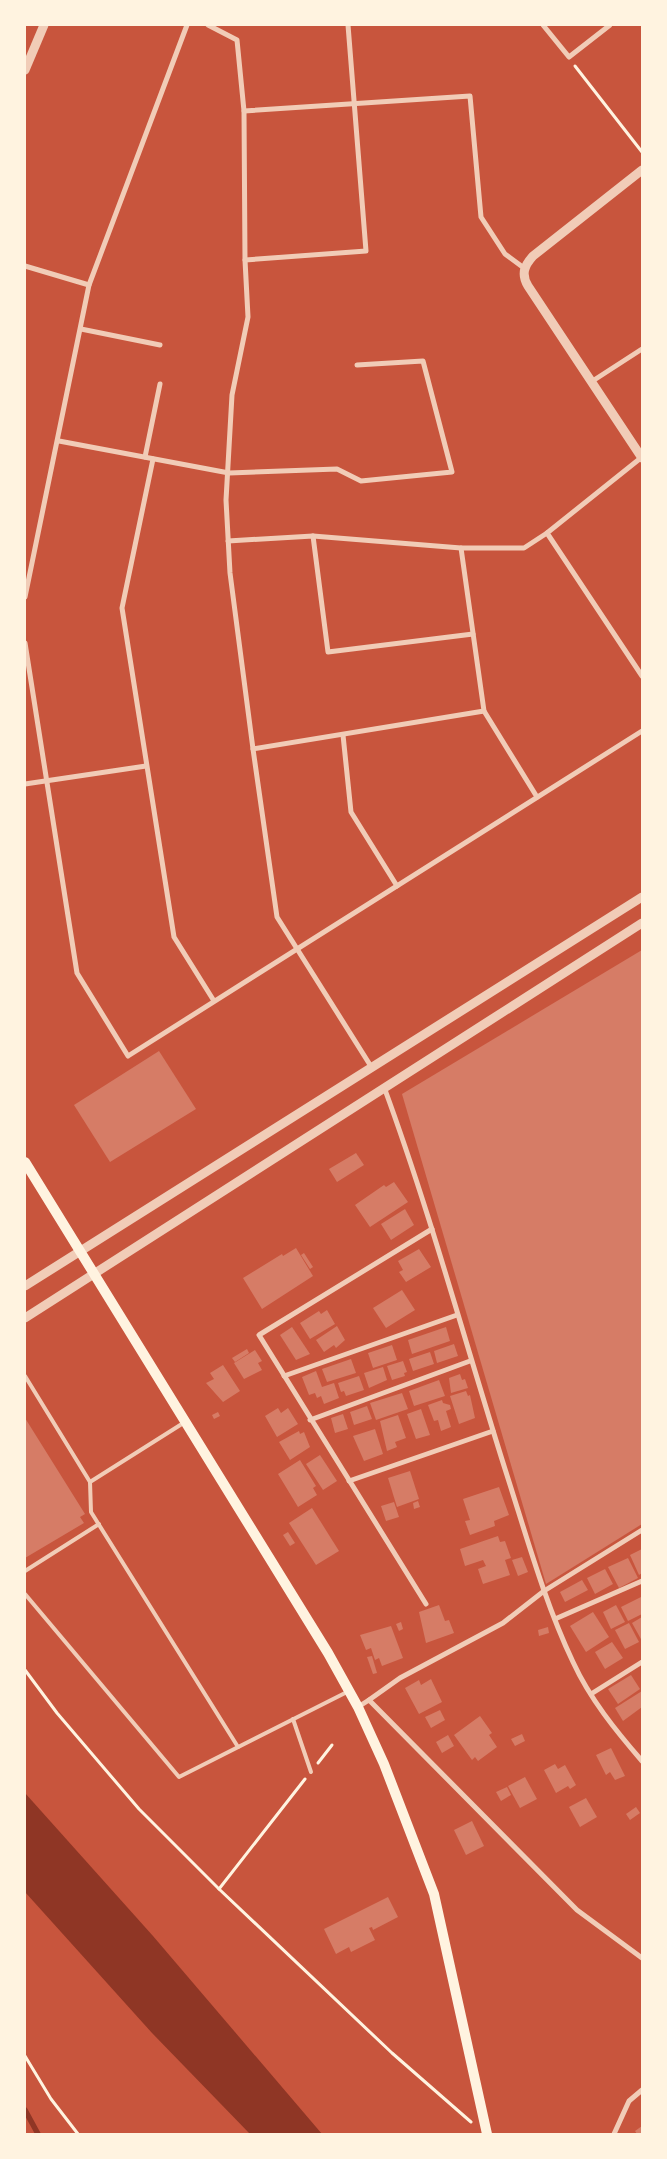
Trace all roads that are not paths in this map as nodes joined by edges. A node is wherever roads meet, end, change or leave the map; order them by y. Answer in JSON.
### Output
{"nodes":[{"id":1,"x":44,"y":25,"type":"edge"},
{"id":2,"x":186,"y":25,"type":"edge"},
{"id":3,"x":208,"y":25,"type":"edge"},
{"id":4,"x":348,"y":25,"type":"edge"},
{"id":5,"x":543,"y":25,"type":"edge"},
{"id":6,"x":610,"y":25,"type":"edge"},
{"id":7,"x":25,"y":70,"type":"edge"},
{"id":8,"x":353,"y":102,"type":"junction"},
{"id":9,"x":244,"y":111,"type":"junction"},
{"id":10,"x":642,"y":170,"type":"edge"},
{"id":11,"x":245,"y":260,"type":"junction"},
{"id":12,"x":25,"y":266,"type":"edge"},
{"id":13,"x":524,"y":268,"type":"junction"},
{"id":14,"x":89,"y":285,"type":"junction"},
{"id":15,"x":81,"y":329,"type":"junction"},
{"id":16,"x":160,"y":345,"type":"dead end"},
{"id":17,"x":642,"y":348,"type":"edge"},
{"id":18,"x":357,"y":365,"type":"dead end"},
{"id":19,"x":591,"y":382,"type":"junction"},
{"id":20,"x":160,"y":384,"type":"dead end"},
{"id":21,"x":58,"y":441,"type":"junction"},
{"id":22,"x":144,"y":457,"type":"junction"},
{"id":23,"x":153,"y":458,"type":"junction"},
{"id":24,"x":642,"y":458,"type":"edge"},
{"id":25,"x":229,"y":473,"type":"junction"},
{"id":26,"x":547,"y":534,"type":"junction"},
{"id":27,"x":313,"y":536,"type":"junction"},
{"id":28,"x":228,"y":541,"type":"junction"},
{"id":29,"x":461,"y":548,"type":"junction"},
{"id":30,"x":25,"y":597,"type":"edge"},
{"id":31,"x":473,"y":634,"type":"junction"},
{"id":32,"x":25,"y":643,"type":"edge"},
{"id":33,"x":642,"y":676,"type":"edge"},
{"id":34,"x":484,"y":711,"type":"junction"},
{"id":35,"x":642,"y":731,"type":"edge"},
{"id":36,"x":343,"y":735,"type":"junction"},
{"id":37,"x":252,"y":749,"type":"junction"},
{"id":38,"x":146,"y":766,"type":"junction"},
{"id":39,"x":46,"y":781,"type":"junction"},
{"id":40,"x":25,"y":784,"type":"edge"},
{"id":41,"x":537,"y":798,"type":"junction"},
{"id":42,"x":397,"y":886,"type":"junction"},
{"id":43,"x":642,"y":897,"type":"edge"},
{"id":44,"x":642,"y":924,"type":"edge"},
{"id":45,"x":299,"y":949,"type":"junction"},
{"id":46,"x":214,"y":1001,"type":"junction"},
{"id":47,"x":372,"y":1068,"type":"junction"},
{"id":48,"x":384,"y":1087,"type":"junction"},
{"id":49,"x":25,"y":1162,"type":"edge"},
{"id":50,"x":432,"y":1229,"type":"junction"},
{"id":51,"x":80,"y":1251,"type":"junction"},
{"id":52,"x":94,"y":1275,"type":"junction"},
{"id":53,"x":25,"y":1286,"type":"edge"},
{"id":54,"x":457,"y":1315,"type":"junction"},
{"id":55,"x":25,"y":1318,"type":"edge"},
{"id":56,"x":470,"y":1361,"type":"junction"},
{"id":57,"x":25,"y":1376,"type":"edge"},
{"id":58,"x":284,"y":1376,"type":"junction"},
{"id":59,"x":310,"y":1420,"type":"junction"},
{"id":60,"x":185,"y":1422,"type":"junction"},
{"id":61,"x":493,"y":1431,"type":"junction"},
{"id":62,"x":349,"y":1481,"type":"junction"},
{"id":63,"x":90,"y":1482,"type":"junction"},
{"id":64,"x":99,"y":1524,"type":"junction"},
{"id":65,"x":642,"y":1530,"type":"edge"},
{"id":66,"x":25,"y":1571,"type":"edge"},
{"id":67,"x":642,"y":1580,"type":"edge"},
{"id":68,"x":544,"y":1591,"type":"junction"},
{"id":69,"x":25,"y":1594,"type":"edge"},
{"id":70,"x":426,"y":1604,"type":"dead end"},
{"id":71,"x":555,"y":1619,"type":"junction"},
{"id":72,"x":642,"y":1662,"type":"edge"},
{"id":73,"x":349,"y":1690,"type":"junction"},
{"id":74,"x":591,"y":1694,"type":"junction"},
{"id":75,"x":369,"y":1700,"type":"junction"},
{"id":76,"x":358,"y":1708,"type":"junction"},
{"id":77,"x":293,"y":1719,"type":"junction"},
{"id":78,"x":238,"y":1747,"type":"junction"},
{"id":79,"x":642,"y":1761,"type":"edge"},
{"id":80,"x":311,"y":1772,"type":"road end"},
{"id":81,"x":642,"y":1958,"type":"edge"},
{"id":82,"x":642,"y":2090,"type":"edge"},
{"id":83,"x":487,"y":2134,"type":"edge"},
{"id":84,"x":614,"y":2134,"type":"edge"}],
"edges":[{"from":1,"to":7,"type":"street"},
{"from":2,"to":14,"type":"street"},
{"from":3,"to":9,"type":"street"},
{"from":4,"to":8,"type":"street"},
{"from":5,"to":6,"type":"street"},
{"from":8,"to":9,"type":"street"},
{"from":8,"to":11,"type":"street"},
{"from":8,"to":13,"type":"street"},
{"from":9,"to":11,"type":"street"},
{"from":10,"to":13,"type":"street"},
{"from":11,"to":25,"type":"street"},
{"from":12,"to":14,"type":"street"},
{"from":13,"to":19,"type":"street"},
{"from":14,"to":15,"type":"street"},
{"from":15,"to":16,"type":"street"},
{"from":15,"to":21,"type":"street"},
{"from":17,"to":19,"type":"street"},
{"from":18,"to":25,"type":"street"},
{"from":19,"to":24,"type":"street"},
{"from":20,"to":22,"type":"street"},
{"from":21,"to":22,"type":"street"},
{"from":21,"to":30,"type":"street"},
{"from":22,"to":23,"type":"street"},
{"from":23,"to":25,"type":"street"},
{"from":23,"to":38,"type":"street"},
{"from":24,"to":26,"type":"street"},
{"from":25,"to":28,"type":"street"},
{"from":26,"to":29,"type":"street"},
{"from":26,"to":33,"type":"street"},
{"from":27,"to":28,"type":"street"},
{"from":27,"to":29,"type":"street"},
{"from":27,"to":31,"type":"street"},
{"from":28,"to":37,"type":"street"},
{"from":29,"to":31,"type":"street"},
{"from":31,"to":34,"type":"street"},
{"from":32,"to":39,"type":"street"},
{"from":34,"to":36,"type":"street"},
{"from":34,"to":41,"type":"street"},
{"from":35,"to":41,"type":"street"},
{"from":36,"to":37,"type":"street"},
{"from":36,"to":42,"type":"street"},
{"from":37,"to":45,"type":"street"},
{"from":38,"to":39,"type":"street"},
{"from":38,"to":46,"type":"street"},
{"from":39,"to":40,"type":"street"},
{"from":39,"to":46,"type":"street"},
{"from":41,"to":42,"type":"street"},
{"from":42,"to":45,"type":"street"},
{"from":43,"to":47,"type":"street"},
{"from":44,"to":48,"type":"street"},
{"from":45,"to":46,"type":"street"},
{"from":45,"to":47,"type":"street"},
{"from":47,"to":51,"type":"street"},
{"from":48,"to":50,"type":"street"},
{"from":48,"to":52,"type":"street"},
{"from":49,"to":51,"type":"main road"},
{"from":50,"to":54,"type":"street"},
{"from":50,"to":58,"type":"street"},
{"from":51,"to":52,"type":"main road"},
{"from":51,"to":53,"type":"street"},
{"from":52,"to":55,"type":"street"},
{"from":52,"to":60,"type":"main road"},
{"from":54,"to":56,"type":"street"},
{"from":54,"to":58,"type":"street"},
{"from":56,"to":59,"type":"street"},
{"from":56,"to":61,"type":"street"},
{"from":57,"to":63,"type":"lane"},
{"from":58,"to":59,"type":"street"},
{"from":59,"to":62,"type":"street"},
{"from":60,"to":63,"type":"lane"},
{"from":60,"to":73,"type":"main road"},
{"from":61,"to":62,"type":"street"},
{"from":61,"to":68,"type":"street"},
{"from":62,"to":70,"type":"street"},
{"from":63,"to":64,"type":"lane"},
{"from":64,"to":66,"type":"lane"},
{"from":64,"to":78,"type":"lane"},
{"from":65,"to":68,"type":"street"},
{"from":67,"to":71,"type":"street"},
{"from":68,"to":71,"type":"street"},
{"from":68,"to":75,"type":"street"},
{"from":69,"to":78,"type":"lane"},
{"from":71,"to":74,"type":"street"},
{"from":72,"to":74,"type":"street"},
{"from":73,"to":76,"type":"main road"},
{"from":73,"to":77,"type":"lane"},
{"from":74,"to":79,"type":"street"},
{"from":75,"to":76,"type":"street"},
{"from":75,"to":81,"type":"street"},
{"from":76,"to":83,"type":"main road"},
{"from":77,"to":78,"type":"lane"},
{"from":77,"to":80,"type":"lane"},
{"from":82,"to":84,"type":"street"}]}
